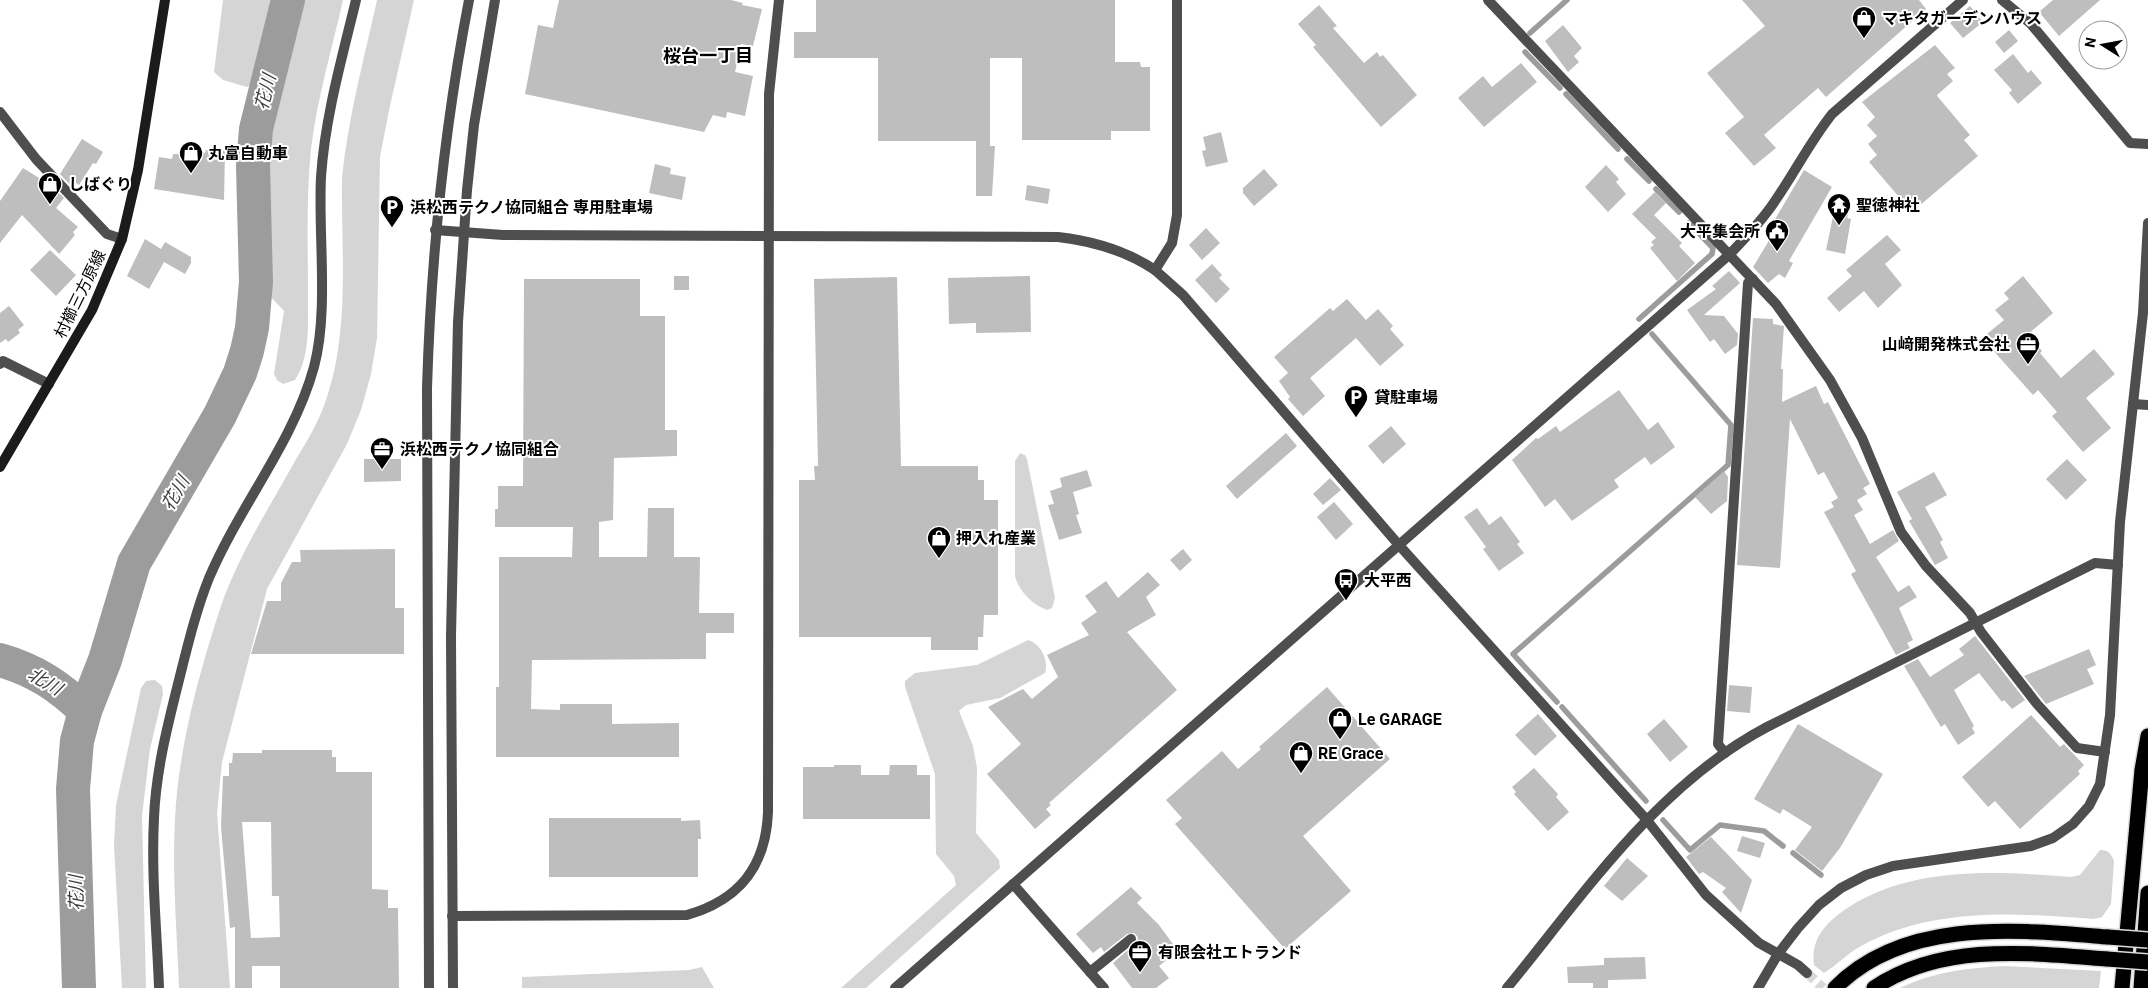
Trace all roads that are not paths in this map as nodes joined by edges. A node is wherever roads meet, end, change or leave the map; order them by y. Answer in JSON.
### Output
{"nodes":[{"id":1,"x":164,"y":0,"type":"edge"},
{"id":2,"x":356,"y":0,"type":"edge"},
{"id":3,"x":469,"y":0,"type":"edge"},
{"id":4,"x":495,"y":0,"type":"edge"},
{"id":5,"x":779,"y":0,"type":"edge"},
{"id":6,"x":1177,"y":0,"type":"edge"},
{"id":7,"x":1488,"y":0,"type":"edge"},
{"id":8,"x":1964,"y":0,"type":"edge"},
{"id":9,"x":2002,"y":0,"type":"edge"},
{"id":10,"x":0,"y":112,"type":"edge"},
{"id":11,"x":2148,"y":144,"type":"edge"},
{"id":12,"x":2148,"y":222,"type":"edge"},
{"id":13,"x":435,"y":230,"type":"junction"},
{"id":14,"x":464,"y":232,"type":"junction"},
{"id":15,"x":768,"y":236,"type":"junction"},
{"id":16,"x":122,"y":239,"type":"junction"},
{"id":17,"x":1730,"y":254,"type":"junction"},
{"id":18,"x":1155,"y":270,"type":"junction"},
{"id":19,"x":1754,"y":279,"type":"junction"},
{"id":20,"x":0,"y":364,"type":"edge"},
{"id":21,"x":49,"y":384,"type":"junction"},
{"id":22,"x":2133,"y":404,"type":"junction"},
{"id":23,"x":2148,"y":405,"type":"edge"},
{"id":24,"x":0,"y":467,"type":"edge"},
{"id":25,"x":1398,"y":544,"type":"junction"},
{"id":26,"x":2118,"y":564,"type":"junction"},
{"id":27,"x":1976,"y":622,"type":"junction"},
{"id":28,"x":2148,"y":736,"type":"edge"},
{"id":29,"x":2105,"y":752,"type":"junction"},
{"id":30,"x":1725,"y":753,"type":"junction"},
{"id":31,"x":1646,"y":820,"type":"junction"},
{"id":32,"x":1013,"y":884,"type":"junction"},
{"id":33,"x":2148,"y":893,"type":"edge"},
{"id":34,"x":452,"y":916,"type":"junction"},
{"id":35,"x":1131,"y":939,"type":"dead end"},
{"id":36,"x":2148,"y":940,"type":"edge"},
{"id":37,"x":1778,"y":954,"type":"junction"},
{"id":38,"x":2148,"y":962,"type":"edge"},
{"id":39,"x":1090,"y":972,"type":"junction"},
{"id":40,"x":1807,"y":973,"type":"tunnel mouth"},
{"id":41,"x":159,"y":988,"type":"edge"},
{"id":42,"x":429,"y":988,"type":"edge"},
{"id":43,"x":453,"y":988,"type":"edge"},
{"id":44,"x":895,"y":988,"type":"edge"},
{"id":45,"x":1104,"y":988,"type":"edge"},
{"id":46,"x":1507,"y":988,"type":"edge"},
{"id":47,"x":1758,"y":988,"type":"edge"},
{"id":48,"x":1835,"y":988,"type":"edge"},
{"id":49,"x":1874,"y":988,"type":"edge"},
{"id":50,"x":2122,"y":988,"type":"edge"},
{"id":51,"x":2141,"y":988,"type":"edge"}],
"edges":[{"from":1,"to":16,"type":"main road","name":"村櫛三方原線"},
{"from":2,"to":41,"type":"street"},
{"from":3,"to":13,"type":"street"},
{"from":4,"to":14,"type":"street"},
{"from":5,"to":15,"type":"street"},
{"from":6,"to":18,"type":"street"},
{"from":7,"to":17,"type":"street"},
{"from":8,"to":17,"type":"street"},
{"from":9,"to":11,"type":"street"},
{"from":10,"to":16,"type":"street"},
{"from":12,"to":22,"type":"street"},
{"from":13,"to":14,"type":"street"},
{"from":13,"to":42,"type":"street"},
{"from":14,"to":15,"type":"street"},
{"from":14,"to":34,"type":"street"},
{"from":15,"to":18,"type":"street"},
{"from":15,"to":34,"type":"street"},
{"from":16,"to":21,"type":"main road","name":"村櫛三方原線"},
{"from":17,"to":19,"type":"street"},
{"from":17,"to":25,"type":"street"},
{"from":18,"to":25,"type":"street"},
{"from":19,"to":27,"type":"street"},
{"from":19,"to":30,"type":"street"},
{"from":20,"to":21,"type":"street"},
{"from":21,"to":24,"type":"main road","name":"村櫛三方原線"},
{"from":22,"to":23,"type":"street"},
{"from":22,"to":26,"type":"street"},
{"from":25,"to":31,"type":"street"},
{"from":25,"to":32,"type":"street"},
{"from":26,"to":27,"type":"street"},
{"from":26,"to":29,"type":"street"},
{"from":27,"to":29,"type":"street"},
{"from":27,"to":30,"type":"street"},
{"from":28,"to":50,"type":"highway"},
{"from":29,"to":37,"type":"street"},
{"from":30,"to":31,"type":"street"},
{"from":31,"to":37,"type":"street"},
{"from":31,"to":46,"type":"street"},
{"from":32,"to":39,"type":"street"},
{"from":32,"to":44,"type":"street"},
{"from":33,"to":51,"type":"highway"},
{"from":34,"to":43,"type":"street"},
{"from":35,"to":39,"type":"street"},
{"from":36,"to":48,"type":"highway","bridge":true},
{"from":37,"to":40,"type":"street"},
{"from":37,"to":47,"type":"street"},
{"from":38,"to":49,"type":"highway","bridge":true},
{"from":39,"to":45,"type":"street"}]}
